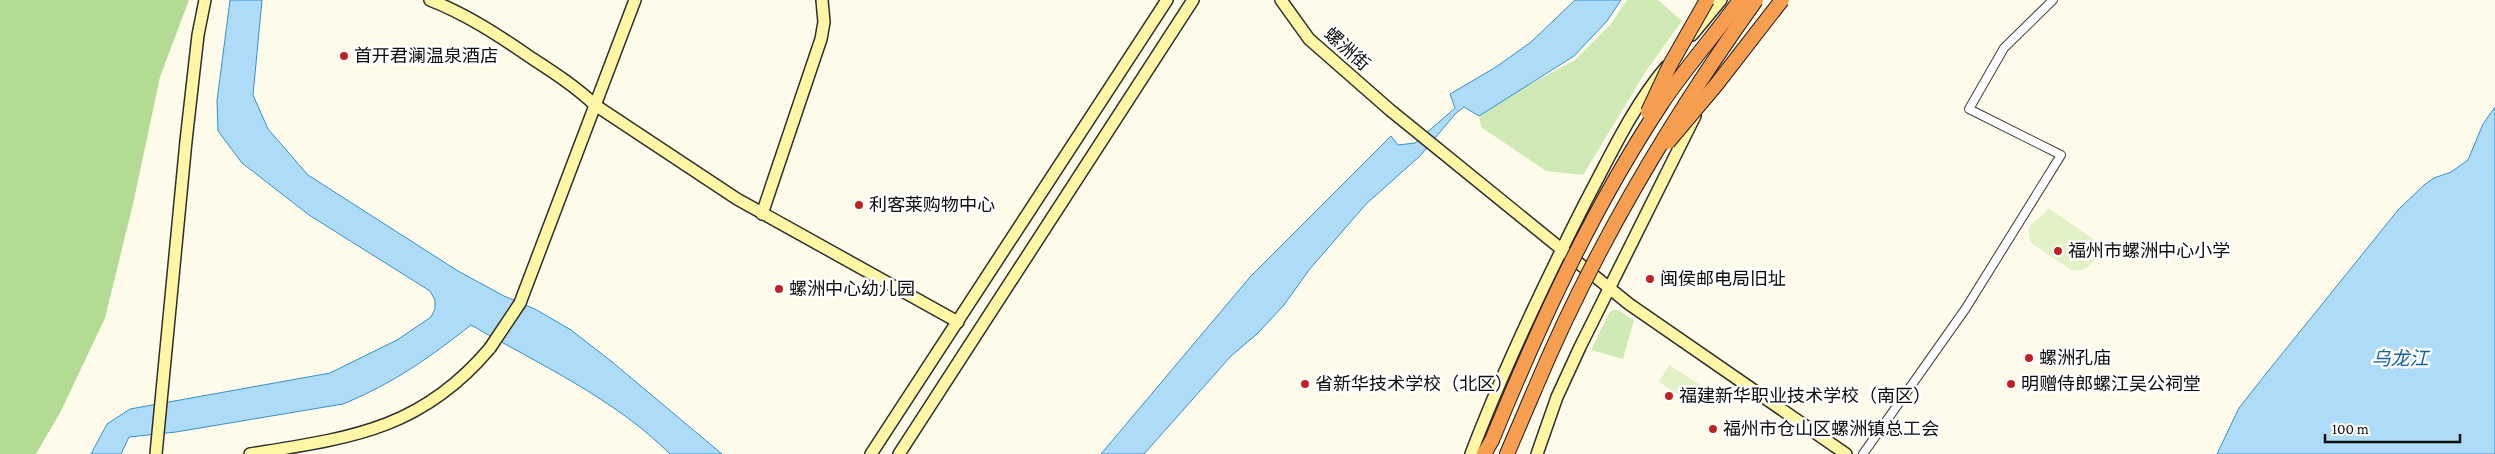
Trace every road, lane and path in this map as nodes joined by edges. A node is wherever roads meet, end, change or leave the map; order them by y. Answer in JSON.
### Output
{"nodes":[{"id":1,"x":205,"y":0,"type":"edge"},
{"id":2,"x":430,"y":0,"type":"edge"},
{"id":3,"x":635,"y":0,"type":"edge"},
{"id":4,"x":822,"y":0,"type":"edge"},
{"id":5,"x":1168,"y":0,"type":"edge"},
{"id":6,"x":1192,"y":0,"type":"edge"},
{"id":7,"x":1281,"y":0,"type":"edge"},
{"id":8,"x":1707,"y":0,"type":"edge"},
{"id":9,"x":1721,"y":0,"type":"edge"},
{"id":10,"x":1740,"y":0,"type":"edge"},
{"id":11,"x":1756,"y":0,"type":"edge"},
{"id":12,"x":1775,"y":0,"type":"edge"},
{"id":13,"x":1782,"y":0,"type":"edge"},
{"id":14,"x":2053,"y":0,"type":"edge"},
{"id":15,"x":595,"y":105,"type":"junction"},
{"id":16,"x":1626,"y":163,"type":"junction"},
{"id":17,"x":1645,"y":169,"type":"junction"},
{"id":18,"x":762,"y":214,"type":"junction"},
{"id":19,"x":1562,"y":248,"type":"junction"},
{"id":20,"x":1610,"y":288,"type":"junction"},
{"id":21,"x":958,"y":322,"type":"junction"},
{"id":22,"x":1534,"y":391,"type":"junction"},
{"id":23,"x":156,"y":454,"type":"edge"},
{"id":24,"x":250,"y":454,"type":"edge"},
{"id":25,"x":871,"y":454,"type":"edge"},
{"id":26,"x":899,"y":454,"type":"edge"},
{"id":27,"x":1471,"y":454,"type":"edge"},
{"id":28,"x":1486,"y":454,"type":"edge"},
{"id":29,"x":1507,"y":454,"type":"edge"},
{"id":30,"x":1514,"y":454,"type":"edge"},
{"id":31,"x":1537,"y":454,"type":"edge"},
{"id":32,"x":1846,"y":454,"type":"edge"},
{"id":33,"x":1863,"y":454,"type":"edge"}],
"edges":[{"from":1,"to":23,"type":"street"},
{"from":2,"to":15,"type":"street"},
{"from":3,"to":15,"type":"street"},
{"from":4,"to":18,"type":"street"},
{"from":5,"to":21,"type":"street"},
{"from":6,"to":26,"type":"street"},
{"from":7,"to":19,"type":"street","name":"螺洲街"},
{"from":8,"to":16,"type":"highway","bridge":true},
{"from":9,"to":19,"type":"street"},
{"from":10,"to":16,"type":"highway","bridge":true},
{"from":11,"to":17,"type":"highway","bridge":true},
{"from":12,"to":20,"type":"street"},
{"from":13,"to":17,"type":"highway","bridge":true},
{"from":14,"to":33,"type":"street"},
{"from":15,"to":18,"type":"street"},
{"from":15,"to":24,"type":"street","bridge":true},
{"from":16,"to":28,"type":"highway","bridge":true},
{"from":17,"to":22,"type":"highway","bridge":true},
{"from":18,"to":21,"type":"street"},
{"from":19,"to":20,"type":"street","name":"螺洲街"},
{"from":19,"to":27,"type":"street"},
{"from":20,"to":31,"type":"street"},
{"from":20,"to":32,"type":"street","name":"螺洲街"},
{"from":21,"to":25,"type":"street"},
{"from":22,"to":29,"type":"highway"},
{"from":22,"to":30,"type":"highway"}]}
